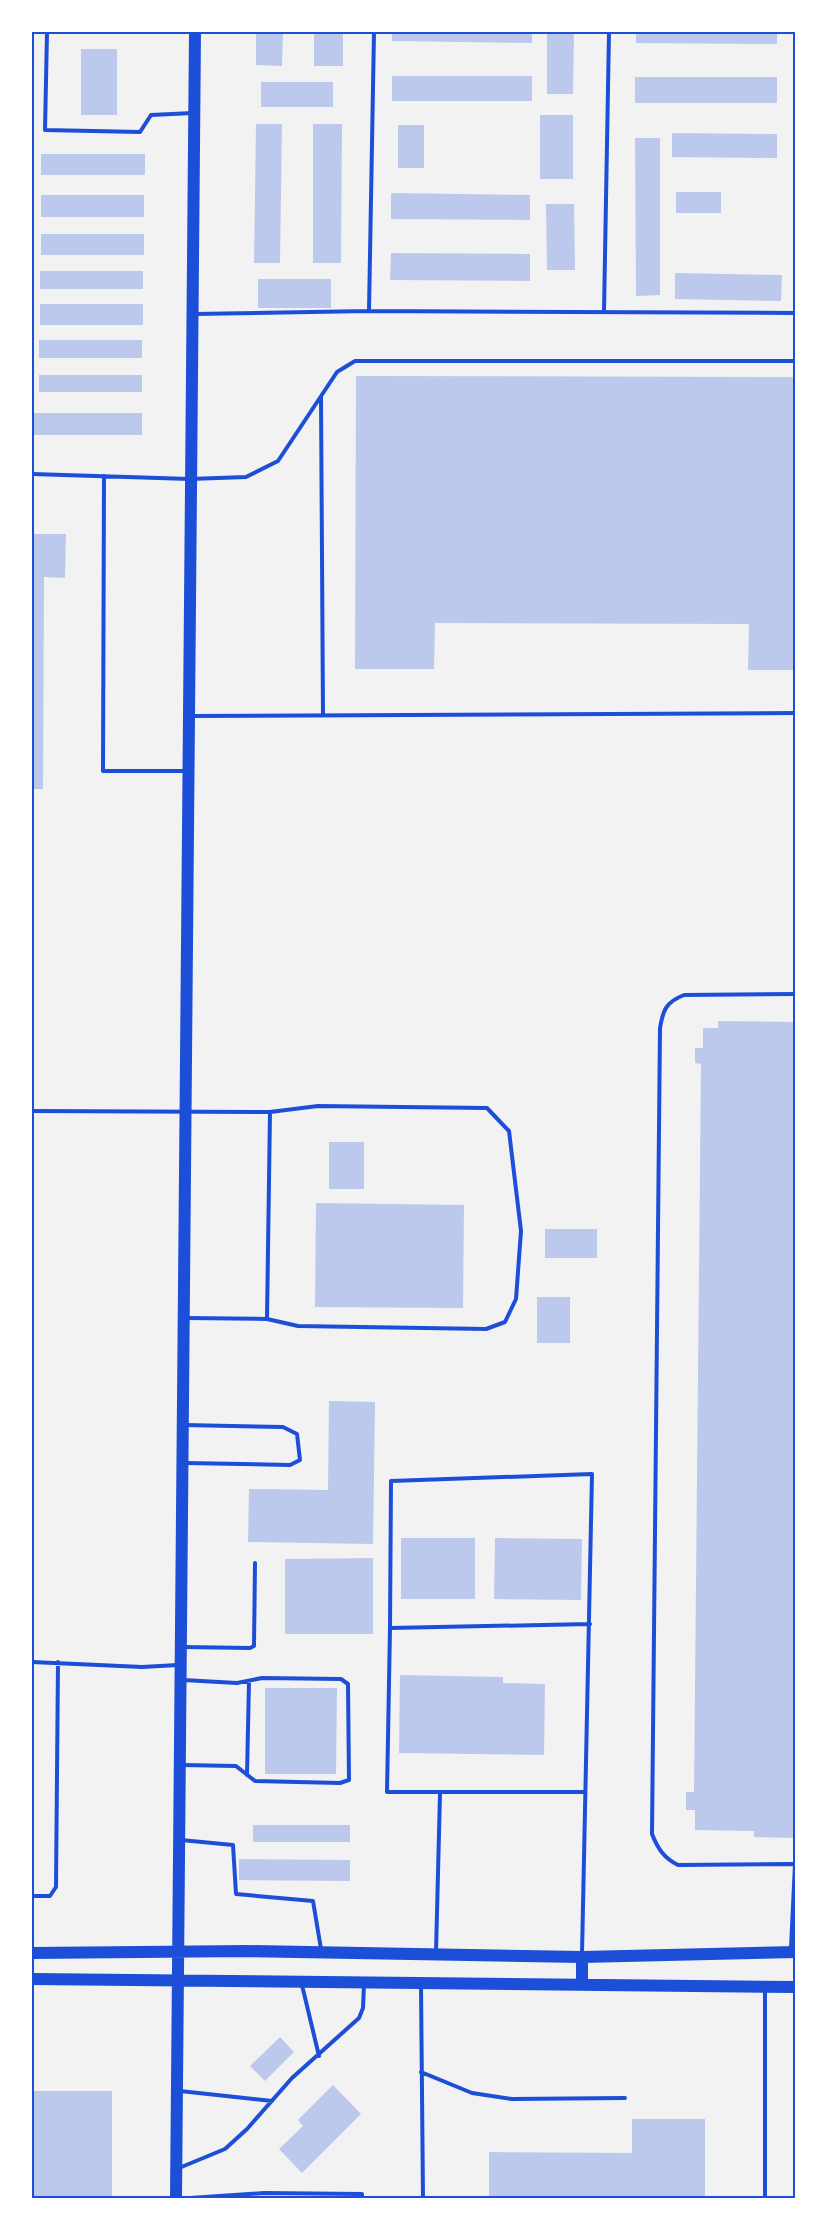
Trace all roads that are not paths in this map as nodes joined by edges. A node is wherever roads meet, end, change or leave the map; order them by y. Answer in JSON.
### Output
{"nodes":[{"id":1,"x":109,"y":32,"type":"edge"},
{"id":2,"x":195,"y":32,"type":"edge"},
{"id":3,"x":374,"y":32,"type":"edge"},
{"id":4,"x":609,"y":32,"type":"edge"},
{"id":5,"x":193,"y":112,"type":"junction"},
{"id":6,"x":369,"y":311,"type":"junction"},
{"id":7,"x":604,"y":312,"type":"junction"},
{"id":8,"x":795,"y":313,"type":"edge"},
{"id":9,"x":191,"y":314,"type":"junction"},
{"id":10,"x":795,"y":361,"type":"edge"},
{"id":11,"x":321,"y":396,"type":"junction"},
{"id":12,"x":32,"y":474,"type":"edge"},
{"id":13,"x":104,"y":476,"type":"junction"},
{"id":14,"x":190,"y":478,"type":"junction"},
{"id":15,"x":795,"y":713,"type":"edge"},
{"id":16,"x":323,"y":715,"type":"junction"},
{"id":17,"x":189,"y":716,"type":"junction"},
{"id":18,"x":189,"y":771,"type":"junction"},
{"id":19,"x":795,"y":994,"type":"edge"},
{"id":20,"x":186,"y":1111,"type":"junction"},
{"id":21,"x":32,"y":1112,"type":"edge"},
{"id":22,"x":270,"y":1112,"type":"junction"},
{"id":23,"x":182,"y":1318,"type":"junction"},
{"id":24,"x":267,"y":1319,"type":"junction"},
{"id":25,"x":181,"y":1425,"type":"junction"},
{"id":26,"x":180,"y":1463,"type":"junction"},
{"id":27,"x":255,"y":1563,"type":"dead end"},
{"id":28,"x":590,"y":1624,"type":"junction"},
{"id":29,"x":390,"y":1628,"type":"junction"},
{"id":30,"x":179,"y":1647,"type":"junction"},
{"id":31,"x":32,"y":1662,"type":"edge"},
{"id":32,"x":58,"y":1662,"type":"junction"},
{"id":33,"x":179,"y":1665,"type":"junction"},
{"id":34,"x":179,"y":1680,"type":"junction"},
{"id":35,"x":249,"y":1681,"type":"junction"},
{"id":36,"x":178,"y":1765,"type":"junction"},
{"id":37,"x":247,"y":1775,"type":"junction"},
{"id":38,"x":584,"y":1792,"type":"junction"},
{"id":39,"x":440,"y":1794,"type":"junction"},
{"id":40,"x":178,"y":1839,"type":"junction"},
{"id":41,"x":794,"y":1864,"type":"edge"},
{"id":42,"x":32,"y":1896,"type":"edge"},
{"id":43,"x":177,"y":1952,"type":"junction"},
{"id":44,"x":793,"y":1952,"type":"edge"},
{"id":45,"x":32,"y":1953,"type":"edge"},
{"id":46,"x":321,"y":1953,"type":"junction"},
{"id":47,"x":436,"y":1955,"type":"junction"},
{"id":48,"x":582,"y":1958,"type":"junction"},
{"id":49,"x":32,"y":1978,"type":"edge"},
{"id":50,"x":177,"y":1980,"type":"junction"},
{"id":51,"x":301,"y":1981,"type":"junction"},
{"id":52,"x":364,"y":1982,"type":"junction"},
{"id":53,"x":421,"y":1982,"type":"junction"},
{"id":54,"x":582,"y":1984,"type":"junction"},
{"id":55,"x":765,"y":1986,"type":"junction"},
{"id":56,"x":795,"y":1987,"type":"edge"},
{"id":57,"x":319,"y":2056,"type":"junction"},
{"id":58,"x":421,"y":2072,"type":"junction"},
{"id":59,"x":176,"y":2091,"type":"junction"},
{"id":60,"x":626,"y":2098,"type":"dead end"},
{"id":61,"x":272,"y":2101,"type":"junction"},
{"id":62,"x":176,"y":2169,"type":"junction"},
{"id":63,"x":234,"y":2197,"type":"edge"},
{"id":64,"x":176,"y":2199,"type":"edge"},
{"id":65,"x":190,"y":2199,"type":"edge"},
{"id":66,"x":362,"y":2199,"type":"edge"},
{"id":67,"x":423,"y":2199,"type":"edge"},
{"id":68,"x":765,"y":2199,"type":"edge"}],
"edges":[{"from":1,"to":5,"type":"lane"},
{"from":2,"to":5,"type":"main road"},
{"from":3,"to":6,"type":"lane"},
{"from":4,"to":7,"type":"lane"},
{"from":5,"to":9,"type":"main road"},
{"from":6,"to":7,"type":"lane"},
{"from":6,"to":9,"type":"lane"},
{"from":7,"to":8,"type":"lane"},
{"from":9,"to":14,"type":"main road"},
{"from":10,"to":11,"type":"lane"},
{"from":11,"to":14,"type":"lane"},
{"from":11,"to":16,"type":"lane"},
{"from":12,"to":13,"type":"lane"},
{"from":13,"to":14,"type":"lane"},
{"from":13,"to":18,"type":"lane"},
{"from":14,"to":17,"type":"main road"},
{"from":15,"to":16,"type":"lane"},
{"from":16,"to":17,"type":"lane"},
{"from":17,"to":18,"type":"main road"},
{"from":18,"to":20,"type":"main road"},
{"from":19,"to":41,"type":"lane"},
{"from":20,"to":21,"type":"lane"},
{"from":20,"to":22,"type":"lane"},
{"from":20,"to":23,"type":"main road"},
{"from":22,"to":24,"type":"lane"},
{"from":22,"to":24,"type":"lane"},
{"from":23,"to":24,"type":"lane"},
{"from":23,"to":25,"type":"main road"},
{"from":25,"to":26,"type":"main road"},
{"from":25,"to":26,"type":"lane"},
{"from":26,"to":30,"type":"main road"},
{"from":27,"to":30,"type":"lane"},
{"from":28,"to":29,"type":"lane"},
{"from":28,"to":29,"type":"lane"},
{"from":28,"to":38,"type":"lane"},
{"from":29,"to":39,"type":"lane"},
{"from":30,"to":33,"type":"main road"},
{"from":31,"to":32,"type":"lane"},
{"from":32,"to":33,"type":"lane"},
{"from":32,"to":42,"type":"lane"},
{"from":33,"to":34,"type":"main road"},
{"from":34,"to":35,"type":"lane"},
{"from":34,"to":36,"type":"main road"},
{"from":35,"to":37,"type":"lane"},
{"from":35,"to":37,"type":"lane"},
{"from":36,"to":37,"type":"lane"},
{"from":36,"to":40,"type":"main road"},
{"from":38,"to":39,"type":"lane"},
{"from":38,"to":48,"type":"lane"},
{"from":39,"to":47,"type":"lane"},
{"from":40,"to":43,"type":"main road"},
{"from":40,"to":46,"type":"lane"},
{"from":41,"to":44,"type":"lane"},
{"from":43,"to":45,"type":"main road"},
{"from":43,"to":46,"type":"main road"},
{"from":43,"to":50,"type":"main road"},
{"from":44,"to":48,"type":"main road"},
{"from":46,"to":47,"type":"main road"},
{"from":47,"to":48,"type":"main road"},
{"from":48,"to":54,"type":"main road"},
{"from":49,"to":50,"type":"main road"},
{"from":50,"to":51,"type":"main road"},
{"from":50,"to":59,"type":"main road"},
{"from":51,"to":52,"type":"main road"},
{"from":51,"to":57,"type":"lane"},
{"from":52,"to":53,"type":"main road"},
{"from":52,"to":57,"type":"lane"},
{"from":53,"to":54,"type":"main road"},
{"from":53,"to":58,"type":"lane"},
{"from":54,"to":55,"type":"main road"},
{"from":55,"to":56,"type":"main road"},
{"from":55,"to":68,"type":"lane"},
{"from":57,"to":61,"type":"lane"},
{"from":58,"to":60,"type":"lane"},
{"from":58,"to":67,"type":"lane"},
{"from":59,"to":61,"type":"lane"},
{"from":59,"to":62,"type":"main road"},
{"from":61,"to":62,"type":"lane"},
{"from":62,"to":64,"type":"main road"},
{"from":63,"to":65,"type":"lane"},
{"from":63,"to":66,"type":"lane"}]}
